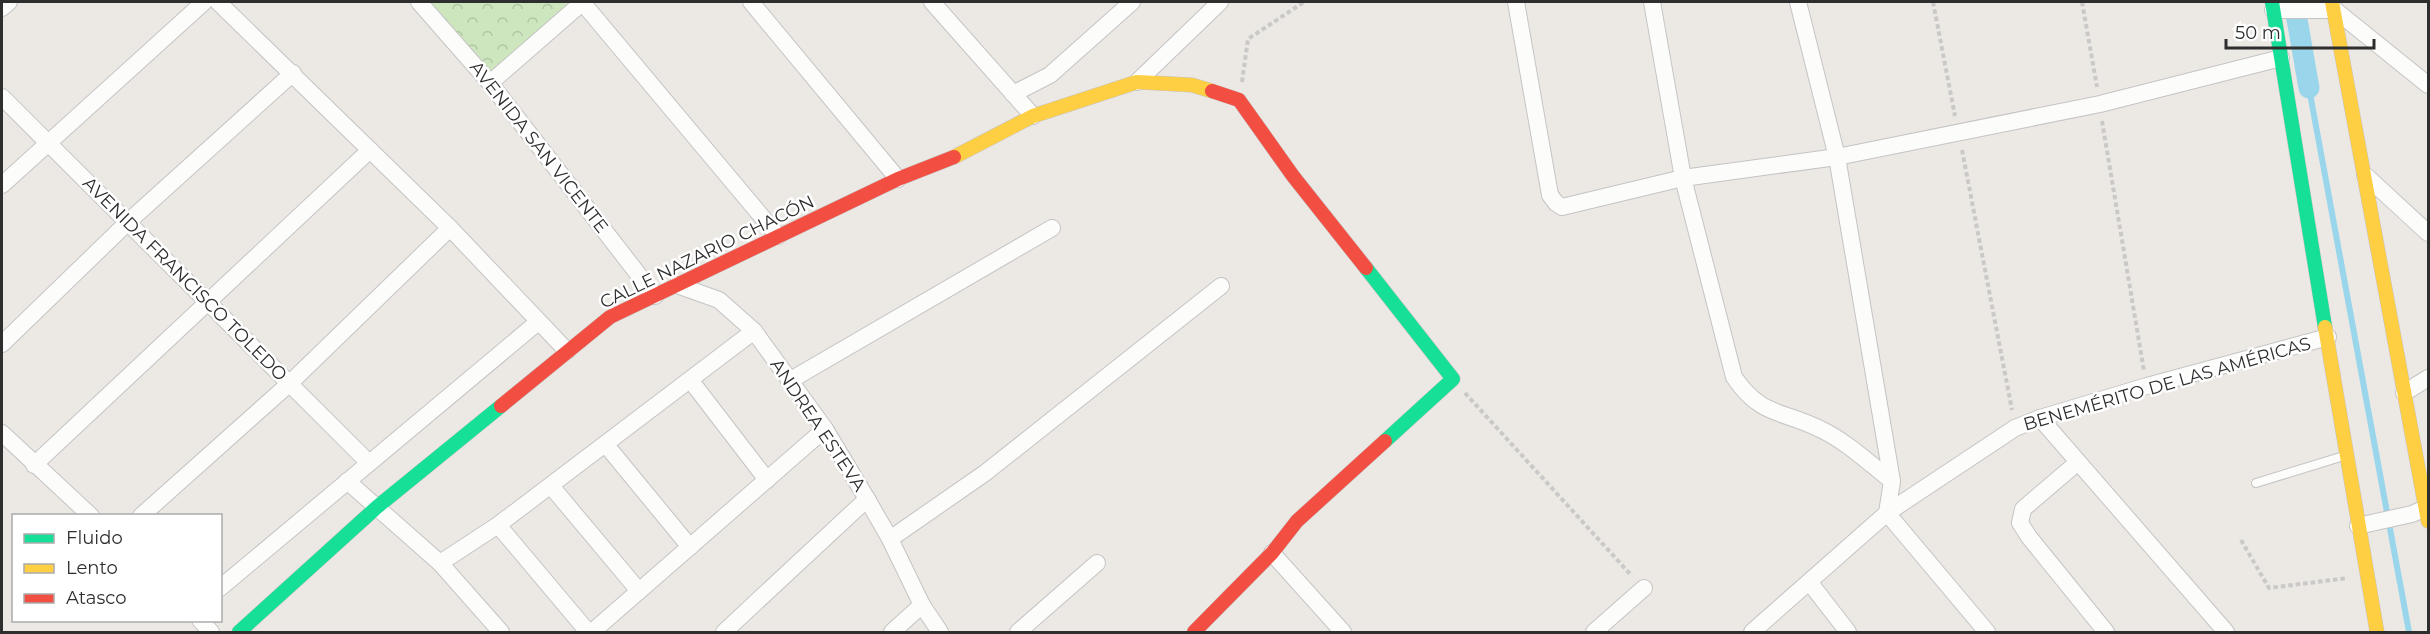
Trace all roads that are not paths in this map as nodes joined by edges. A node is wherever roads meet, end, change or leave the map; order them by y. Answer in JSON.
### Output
{"nodes":[{"id":1,"x":9,"y":2,"type":"edge"},
{"id":2,"x":204,"y":2,"type":"edge"},
{"id":3,"x":218,"y":2,"type":"edge"},
{"id":4,"x":419,"y":2,"type":"edge"},
{"id":5,"x":583,"y":2,"type":"edge"},
{"id":6,"x":752,"y":2,"type":"edge"},
{"id":7,"x":1132,"y":2,"type":"edge"},
{"id":8,"x":1220,"y":2,"type":"edge"},
{"id":9,"x":1516,"y":2,"type":"edge"},
{"id":10,"x":1652,"y":2,"type":"edge"},
{"id":11,"x":1798,"y":2,"type":"edge"},
{"id":12,"x":943,"y":5,"type":"edge"},
{"id":13,"x":2330,"y":5,"type":"edge"},
{"id":14,"x":2273,"y":6,"type":"edge"},
{"id":15,"x":2,"y":8,"type":"edge"},
{"id":16,"x":2281,"y":58,"type":"junction"},
{"id":17,"x":293,"y":73,"type":"junction"},
{"id":18,"x":1137,"y":82,"type":"junction"},
{"id":19,"x":490,"y":83,"type":"junction"},
{"id":20,"x":2428,"y":85,"type":"edge"},
{"id":21,"x":1013,"y":94,"type":"junction"},
{"id":22,"x":2,"y":97,"type":"edge"},
{"id":23,"x":1033,"y":116,"type":"junction"},
{"id":24,"x":48,"y":143,"type":"junction"},
{"id":25,"x":370,"y":150,"type":"junction"},
{"id":26,"x":1837,"y":157,"type":"junction"},
{"id":27,"x":2366,"y":175,"type":"junction"},
{"id":28,"x":1683,"y":178,"type":"junction"},
{"id":29,"x":898,"y":179,"type":"junction"},
{"id":30,"x":2,"y":185,"type":"edge"},
{"id":31,"x":128,"y":222,"type":"junction"},
{"id":32,"x":450,"y":228,"type":"junction"},
{"id":33,"x":1052,"y":228,"type":"dead end"},
{"id":34,"x":2428,"y":233,"type":"edge"},
{"id":35,"x":778,"y":236,"type":"junction"},
{"id":36,"x":676,"y":285,"type":"junction"},
{"id":37,"x":1221,"y":286,"type":"dead end"},
{"id":38,"x":656,"y":296,"type":"junction"},
{"id":39,"x":209,"y":302,"type":"junction"},
{"id":40,"x":538,"y":322,"type":"junction"},
{"id":41,"x":754,"y":331,"type":"junction"},
{"id":42,"x":2328,"y":337,"type":"junction"},
{"id":43,"x":2,"y":344,"type":"edge"},
{"id":44,"x":567,"y":351,"type":"junction"},
{"id":45,"x":2428,"y":378,"type":"edge"},
{"id":46,"x":690,"y":381,"type":"junction"},
{"id":47,"x":789,"y":381,"type":"junction"},
{"id":48,"x":290,"y":383,"type":"junction"},
{"id":49,"x":2404,"y":393,"type":"junction"},
{"id":50,"x":2040,"y":418,"type":"junction"},
{"id":51,"x":825,"y":429,"type":"junction"},
{"id":52,"x":2,"y":433,"type":"edge"},
{"id":53,"x":606,"y":445,"type":"junction"},
{"id":54,"x":2347,"y":454,"type":"junction"},
{"id":55,"x":368,"y":462,"type":"junction"},
{"id":56,"x":2078,"y":462,"type":"junction"},
{"id":57,"x":34,"y":465,"type":"junction"},
{"id":58,"x":767,"y":480,"type":"junction"},
{"id":59,"x":347,"y":481,"type":"junction"},
{"id":60,"x":1892,"y":481,"type":"junction"},
{"id":61,"x":2256,"y":483,"type":"dead end"},
{"id":62,"x":550,"y":486,"type":"junction"},
{"id":63,"x":867,"y":499,"type":"junction"},
{"id":64,"x":377,"y":507,"type":"junction"},
{"id":65,"x":1887,"y":513,"type":"junction"},
{"id":66,"x":2424,"y":513,"type":"edge"},
{"id":67,"x":89,"y":514,"type":"edge"},
{"id":68,"x":143,"y":514,"type":"edge"},
{"id":69,"x":498,"y":525,"type":"junction"},
{"id":70,"x":2358,"y":526,"type":"junction"},
{"id":71,"x":890,"y":539,"type":"junction"},
{"id":72,"x":690,"y":548,"type":"junction"},
{"id":73,"x":1272,"y":553,"type":"junction"},
{"id":74,"x":440,"y":563,"type":"junction"},
{"id":75,"x":1097,"y":563,"type":"dead end"},
{"id":76,"x":1810,"y":582,"type":"junction"},
{"id":77,"x":222,"y":586,"type":"edge"},
{"id":78,"x":1644,"y":588,"type":"road end"},
{"id":79,"x":639,"y":591,"type":"junction"},
{"id":80,"x":922,"y":605,"type":"junction"},
{"id":81,"x":239,"y":633,"type":"edge"},
{"id":82,"x":501,"y":633,"type":"edge"},
{"id":83,"x":590,"y":633,"type":"edge"},
{"id":84,"x":724,"y":633,"type":"edge"},
{"id":85,"x":892,"y":633,"type":"edge"},
{"id":86,"x":940,"y":633,"type":"edge"},
{"id":87,"x":1018,"y":633,"type":"edge"},
{"id":88,"x":1194,"y":633,"type":"edge"},
{"id":89,"x":1343,"y":633,"type":"edge"},
{"id":90,"x":1594,"y":633,"type":"edge"},
{"id":91,"x":1752,"y":633,"type":"edge"},
{"id":92,"x":1848,"y":633,"type":"edge"},
{"id":93,"x":1987,"y":633,"type":"edge"},
{"id":94,"x":2106,"y":633,"type":"edge"},
{"id":95,"x":2226,"y":633,"type":"edge"},
{"id":96,"x":2377,"y":633,"type":"edge"}],
"edges":[{"from":1,"to":15,"type":"street"},
{"from":2,"to":24,"type":"street"},
{"from":3,"to":17,"type":"street"},
{"from":4,"to":19,"type":"street","name":"AVENIDA SAN VICENTE"},
{"from":5,"to":19,"type":"street"},
{"from":5,"to":35,"type":"street"},
{"from":6,"to":29,"type":"street"},
{"from":7,"to":21,"type":"street"},
{"from":8,"to":18,"type":"street"},
{"from":9,"to":28,"type":"street"},
{"from":10,"to":28,"type":"street"},
{"from":11,"to":26,"type":"street"},
{"from":12,"to":21,"type":"street"},
{"from":13,"to":14,"type":"street"},
{"from":13,"to":20,"type":"street"},
{"from":13,"to":27,"type":"street"},
{"from":14,"to":16,"type":"street"},
{"from":16,"to":26,"type":"street"},
{"from":16,"to":42,"type":"street"},
{"from":17,"to":25,"type":"street"},
{"from":17,"to":31,"type":"street"},
{"from":18,"to":23,"type":"street","name":"CALLE NAZARIO CHACÓN"},
{"from":18,"to":73,"type":"street","name":"CALLE NAZARIO CHACÓN"},
{"from":19,"to":38,"type":"street","name":"AVENIDA SAN VICENTE"},
{"from":21,"to":23,"type":"street"},
{"from":22,"to":24,"type":"street","name":"AVENIDA FRANCISCO TOLEDO"},
{"from":23,"to":29,"type":"street","name":"CALLE NAZARIO CHACÓN"},
{"from":24,"to":30,"type":"street"},
{"from":24,"to":31,"type":"street","name":"AVENIDA FRANCISCO TOLEDO"},
{"from":25,"to":32,"type":"street"},
{"from":25,"to":39,"type":"street"},
{"from":26,"to":28,"type":"street"},
{"from":26,"to":60,"type":"street"},
{"from":27,"to":34,"type":"street"},
{"from":27,"to":49,"type":"street"},
{"from":28,"to":60,"type":"street"},
{"from":29,"to":35,"type":"street","name":"CALLE NAZARIO CHACÓN"},
{"from":31,"to":39,"type":"street","name":"AVENIDA FRANCISCO TOLEDO"},
{"from":31,"to":43,"type":"street"},
{"from":32,"to":40,"type":"street"},
{"from":32,"to":48,"type":"street"},
{"from":33,"to":47,"type":"street"},
{"from":35,"to":36,"type":"street","name":"CALLE NAZARIO CHACÓN"},
{"from":36,"to":38,"type":"street","name":"CALLE NAZARIO CHACÓN"},
{"from":36,"to":41,"type":"street","name":"ANDREA ESTEVA"},
{"from":37,"to":71,"type":"street"},
{"from":38,"to":44,"type":"street","name":"CALLE NAZARIO CHACÓN"},
{"from":39,"to":48,"type":"street","name":"AVENIDA FRANCISCO TOLEDO"},
{"from":39,"to":57,"type":"street"},
{"from":40,"to":44,"type":"street"},
{"from":40,"to":55,"type":"street"},
{"from":41,"to":46,"type":"street"},
{"from":41,"to":47,"type":"street","name":"ANDREA ESTEVA"},
{"from":42,"to":50,"type":"street","name":"BENEMÉRITO DE LAS AMÉRICAS"},
{"from":42,"to":54,"type":"street"},
{"from":44,"to":64,"type":"street","name":"CALLE NAZARIO CHACÓN"},
{"from":45,"to":49,"type":"street"},
{"from":46,"to":53,"type":"street"},
{"from":46,"to":58,"type":"street"},
{"from":47,"to":51,"type":"street","name":"ANDREA ESTEVA"},
{"from":48,"to":55,"type":"street","name":"AVENIDA FRANCISCO TOLEDO"},
{"from":48,"to":68,"type":"street"},
{"from":49,"to":66,"type":"street"},
{"from":50,"to":56,"type":"street"},
{"from":50,"to":65,"type":"street","name":"BENEMÉRITO DE LAS AMÉRICAS"},
{"from":51,"to":58,"type":"street"},
{"from":51,"to":63,"type":"street","name":"ANDREA ESTEVA"},
{"from":52,"to":57,"type":"street"},
{"from":53,"to":62,"type":"street"},
{"from":53,"to":72,"type":"street"},
{"from":54,"to":61,"type":"lane"},
{"from":54,"to":70,"type":"street"},
{"from":55,"to":59,"type":"street"},
{"from":56,"to":94,"type":"street"},
{"from":56,"to":95,"type":"street"},
{"from":57,"to":67,"type":"street"},
{"from":58,"to":72,"type":"street"},
{"from":59,"to":64,"type":"street"},
{"from":59,"to":77,"type":"street"},
{"from":60,"to":65,"type":"street"},
{"from":62,"to":69,"type":"street"},
{"from":62,"to":79,"type":"street"},
{"from":63,"to":71,"type":"street","name":"ANDREA ESTEVA"},
{"from":63,"to":84,"type":"street"},
{"from":64,"to":74,"type":"street"},
{"from":64,"to":81,"type":"street","name":"CALLE NAZARIO CHACÓN"},
{"from":65,"to":76,"type":"street","name":"BENEMÉRITO DE LAS AMÉRICAS"},
{"from":65,"to":93,"type":"street"},
{"from":66,"to":70,"type":"street"},
{"from":69,"to":74,"type":"street"},
{"from":69,"to":83,"type":"street"},
{"from":70,"to":96,"type":"street"},
{"from":71,"to":80,"type":"street","name":"ANDREA ESTEVA"},
{"from":72,"to":79,"type":"street"},
{"from":73,"to":88,"type":"street"},
{"from":73,"to":89,"type":"street"},
{"from":74,"to":82,"type":"street"},
{"from":75,"to":87,"type":"street"},
{"from":76,"to":91,"type":"street","name":"BENEMÉRITO DE LAS AMÉRICAS"},
{"from":76,"to":92,"type":"street"},
{"from":78,"to":90,"type":"street"},
{"from":79,"to":83,"type":"street"},
{"from":80,"to":85,"type":"street"},
{"from":80,"to":86,"type":"street","name":"ANDREA ESTEVA"}]}
